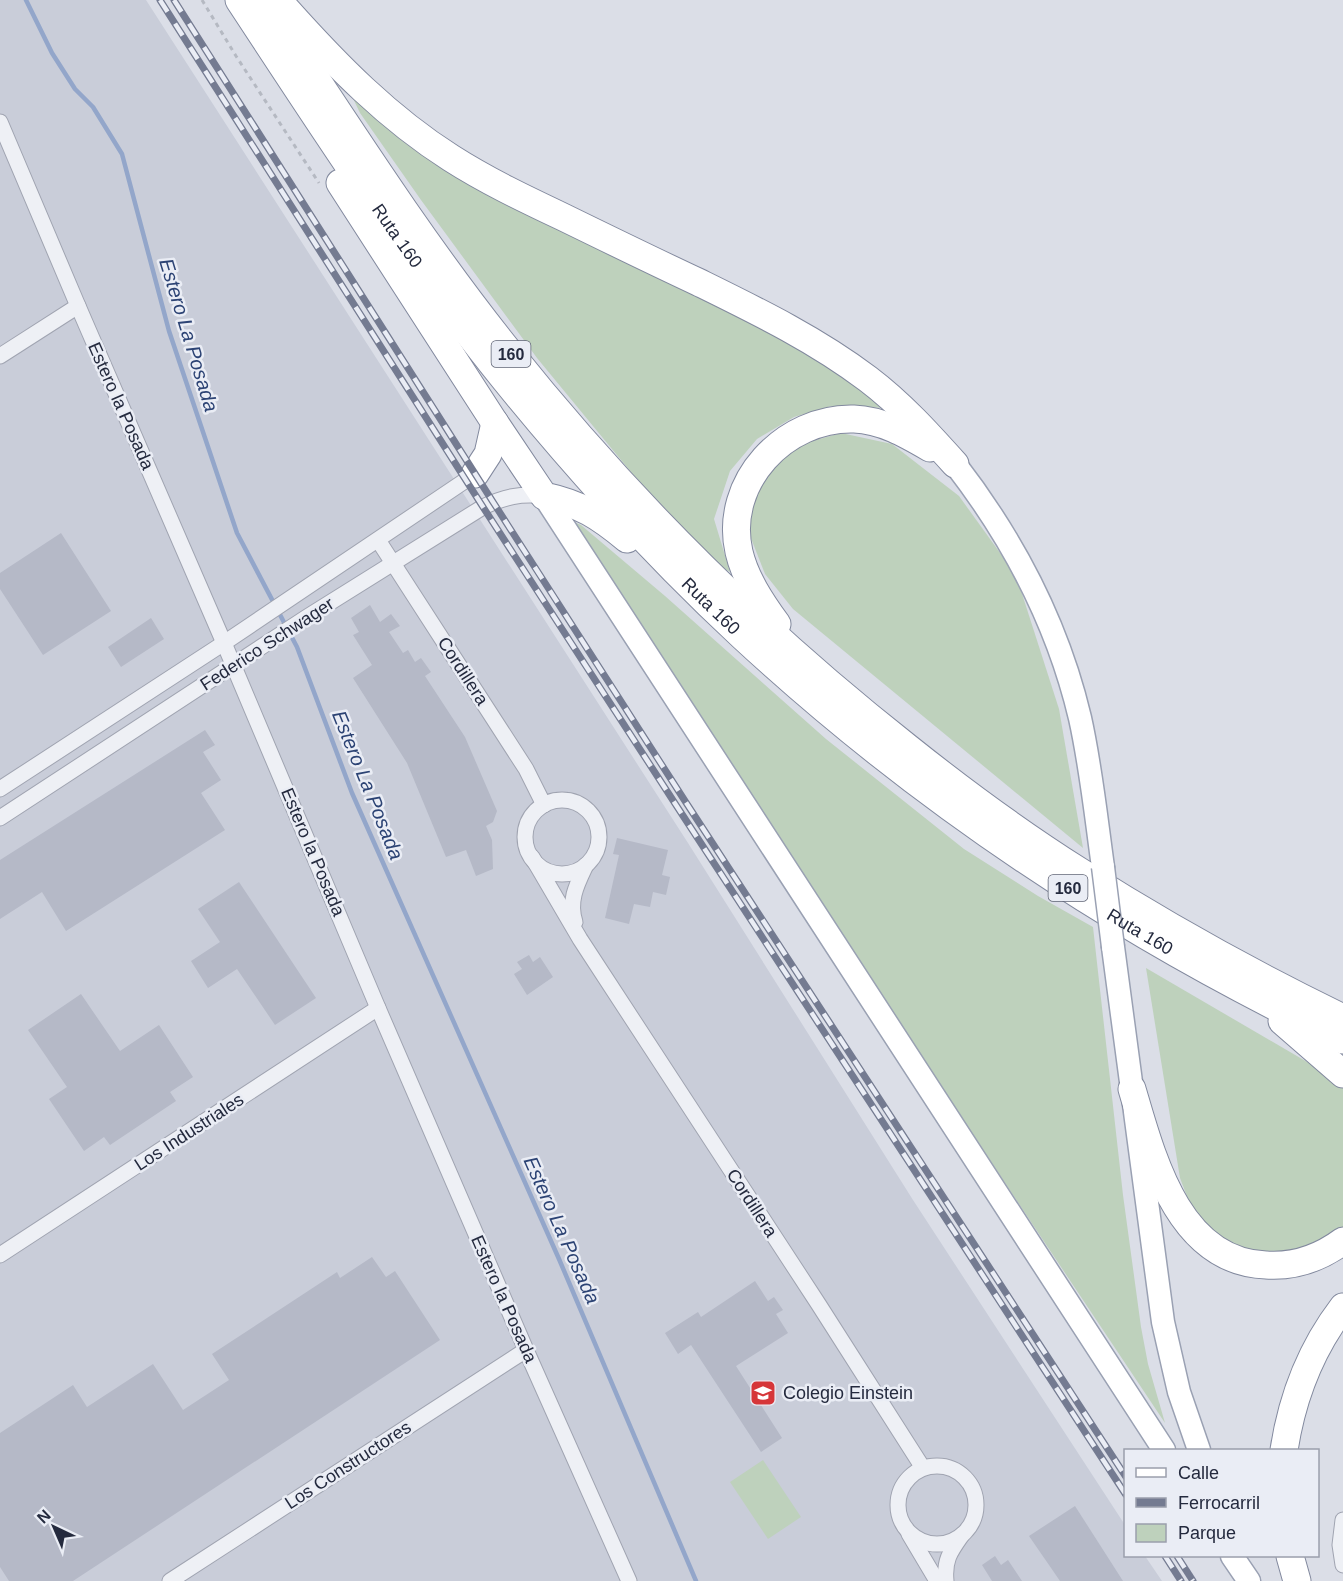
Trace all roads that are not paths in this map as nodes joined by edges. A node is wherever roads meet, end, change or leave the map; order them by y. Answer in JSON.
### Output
{"nodes":[{"id":1,"x":239,"y":0,"type":"edge"},
{"id":2,"x":264,"y":0,"type":"edge"},
{"id":3,"x":278,"y":0,"type":"edge"},
{"id":4,"x":296,"y":87,"type":"junction"},
{"id":5,"x":0,"y":122,"type":"edge"},
{"id":6,"x":78,"y":306,"type":"junction"},
{"id":7,"x":0,"y":356,"type":"edge"},
{"id":8,"x":495,"y":423,"type":"junction"},
{"id":9,"x":956,"y":464,"type":"junction"},
{"id":10,"x":475,"y":474,"type":"joint"},
{"id":11,"x":544,"y":496,"type":"junction"},
{"id":12,"x":378,"y":540,"type":"junction"},
{"id":13,"x":393,"y":563,"type":"junction"},
{"id":14,"x":687,"y":583,"type":"junction"},
{"id":15,"x":224,"y":642,"type":"junction"},
{"id":16,"x":234,"y":665,"type":"junction"},
{"id":17,"x":808,"y":666,"type":"junction"},
{"id":18,"x":51,"y":756,"type":"junction"},
{"id":19,"x":62,"y":777,"type":"junction"},
{"id":20,"x":0,"y":789,"type":"edge"},
{"id":21,"x":544,"y":805,"type":"junction"},
{"id":22,"x":0,"y":818,"type":"edge"},
{"id":23,"x":532,"y":857,"type":"junction"},
{"id":24,"x":586,"y":865,"type":"junction"},
{"id":25,"x":580,"y":939,"type":"junction"},
{"id":26,"x":1254,"y":997,"type":"junction"},
{"id":27,"x":378,"y":1008,"type":"junction"},
{"id":28,"x":1343,"y":1018,"type":"edge"},
{"id":29,"x":1343,"y":1040,"type":"edge"},
{"id":30,"x":1343,"y":1074,"type":"edge"},
{"id":31,"x":1132,"y":1089,"type":"junction"},
{"id":32,"x":1343,"y":1241,"type":"edge"},
{"id":33,"x":0,"y":1255,"type":"edge"},
{"id":34,"x":1343,"y":1307,"type":"edge"},
{"id":35,"x":526,"y":1350,"type":"junction"},
{"id":36,"x":1163,"y":1449,"type":"edge"},
{"id":37,"x":1199,"y":1449,"type":"edge"},
{"id":38,"x":1284,"y":1449,"type":"edge"},
{"id":39,"x":923,"y":1468,"type":"junction"},
{"id":40,"x":1343,"y":1520,"type":"edge"},
{"id":41,"x":904,"y":1526,"type":"junction"},
{"id":42,"x":962,"y":1534,"type":"junction"},
{"id":43,"x":1233,"y":1557,"type":"edge"},
{"id":44,"x":1251,"y":1557,"type":"edge"},
{"id":45,"x":1290,"y":1557,"type":"edge"},
{"id":46,"x":1343,"y":1565,"type":"edge"},
{"id":47,"x":170,"y":1581,"type":"edge"},
{"id":48,"x":629,"y":1581,"type":"edge"},
{"id":49,"x":937,"y":1581,"type":"edge"},
{"id":50,"x":946,"y":1581,"type":"edge"},
{"id":51,"x":1249,"y":1581,"type":"edge"},
{"id":52,"x":1264,"y":1581,"type":"edge"},
{"id":53,"x":1297,"y":1581,"type":"edge"}],
"edges":[{"from":1,"to":4,"type":"highway","name":"Ruta 160","number":"160"},
{"from":2,"to":17,"type":"highway","name":"Ruta 160","number":"160"},
{"from":3,"to":9,"type":"highway"},
{"from":4,"to":8,"type":"highway"},
{"from":4,"to":14,"type":"highway","name":"Ruta 160","number":"160"},
{"from":5,"to":6,"type":"street","name":"Estero la Posada"},
{"from":6,"to":7,"type":"street"},
{"from":6,"to":15,"type":"street","name":"Estero la Posada"},
{"from":8,"to":10,"type":"highway"},
{"from":8,"to":11,"type":"highway"},
{"from":9,"to":17,"type":"highway"},
{"from":9,"to":31,"type":"main road","bridge":true},
{"from":10,"to":12,"type":"street","name":"Federico Schwager"},
{"from":11,"to":13,"type":"street","name":"Federico Schwager"},
{"from":11,"to":14,"type":"highway"},
{"from":11,"to":36,"type":"main road"},
{"from":12,"to":13,"type":"street","name":"Cordillera"},
{"from":12,"to":15,"type":"street","name":"Federico Schwager"},
{"from":13,"to":16,"type":"street","name":"Federico Schwager"},
{"from":13,"to":21,"type":"street","name":"Cordillera"},
{"from":14,"to":26,"type":"highway","name":"Ruta 160","number":"160"},
{"from":15,"to":16,"type":"street","name":"Estero la Posada"},
{"from":15,"to":18,"type":"street","name":"Federico Schwager"},
{"from":16,"to":19,"type":"street","name":"Federico Schwager"},
{"from":16,"to":27,"type":"street","name":"Estero la Posada"},
{"from":17,"to":28,"type":"highway","name":"Ruta 160","number":"160"},
{"from":18,"to":19,"type":"street"},
{"from":18,"to":20,"type":"street","name":"Federico Schwager"},
{"from":19,"to":22,"type":"street","name":"Federico Schwager"},
{"from":21,"to":23,"type":"street","name":"Cordillera"},
{"from":21,"to":24,"type":"street","name":"Cordillera"},
{"from":23,"to":24,"type":"street"},
{"from":23,"to":25,"type":"street","name":"Cordillera"},
{"from":24,"to":25,"type":"street","name":"Cordillera"},
{"from":25,"to":39,"type":"street","name":"Cordillera"},
{"from":26,"to":29,"type":"highway","name":"Ruta 160","number":"160"},
{"from":26,"to":30,"type":"highway"},
{"from":27,"to":33,"type":"street","name":"Los Industriales"},
{"from":27,"to":35,"type":"street","name":"Estero la Posada"},
{"from":31,"to":32,"type":"highway"},
{"from":31,"to":37,"type":"main road"},
{"from":34,"to":38,"type":"highway"},
{"from":35,"to":47,"type":"street","name":"Los Constructores"},
{"from":35,"to":48,"type":"street","name":"Estero la Posada"},
{"from":39,"to":41,"type":"street"},
{"from":39,"to":42,"type":"street"},
{"from":40,"to":46,"type":"street"},
{"from":41,"to":42,"type":"street"},
{"from":41,"to":49,"type":"street"},
{"from":42,"to":50,"type":"street"},
{"from":43,"to":51,"type":"main road"},
{"from":44,"to":52,"type":"main road"},
{"from":45,"to":53,"type":"highway"}]}
